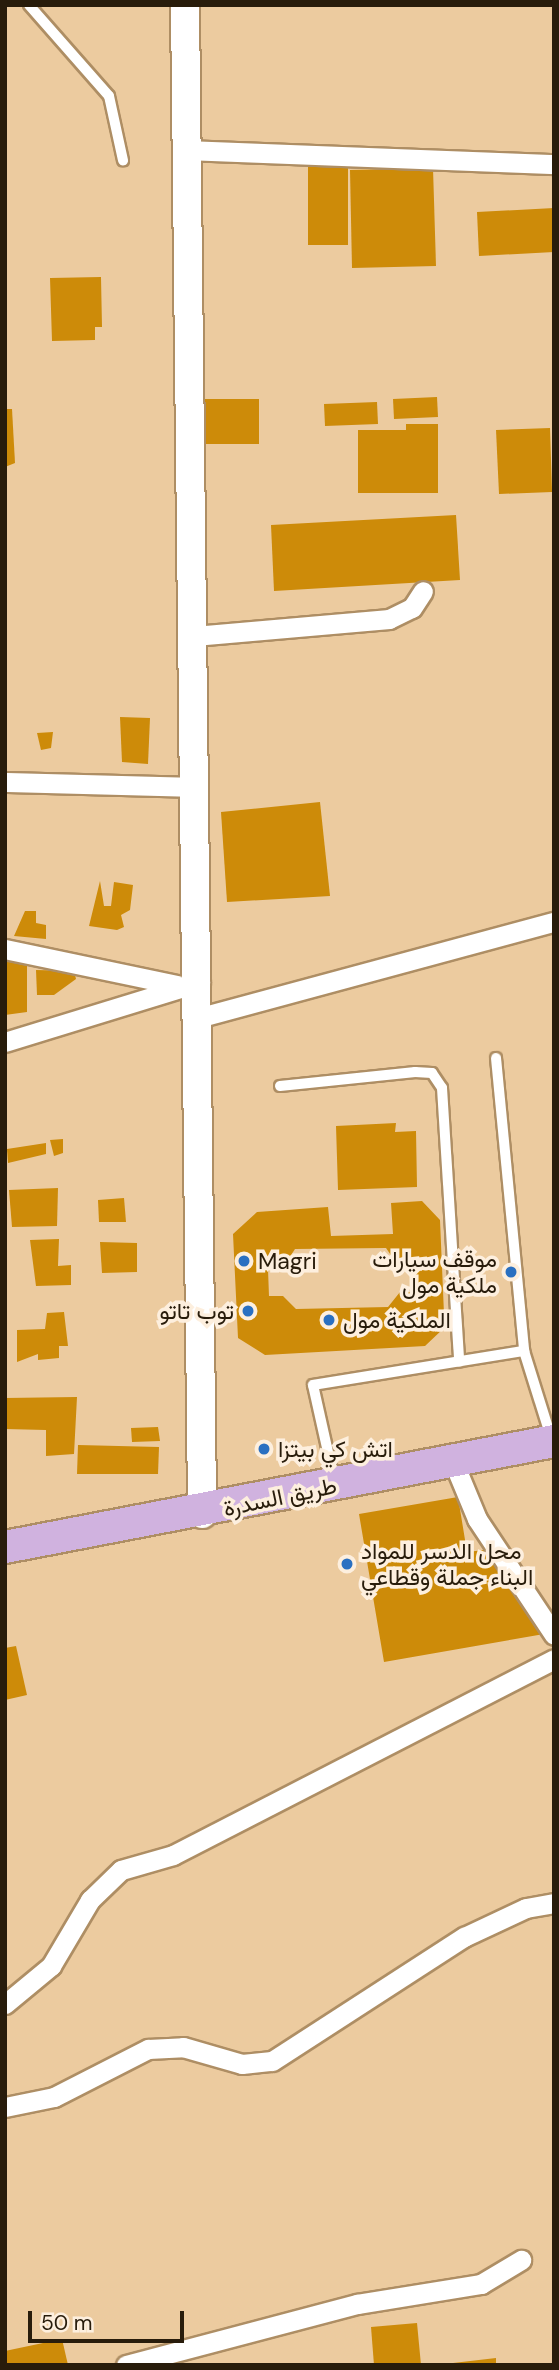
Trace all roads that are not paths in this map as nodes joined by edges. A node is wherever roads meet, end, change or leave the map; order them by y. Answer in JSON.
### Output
{"nodes":[{"id":1,"x":29,"y":5,"type":"edge"},
{"id":2,"x":185,"y":5,"type":"edge"},
{"id":3,"x":188,"y":150,"type":"junction"},
{"id":4,"x":123,"y":160,"type":"dead end"},
{"id":5,"x":554,"y":164,"type":"edge"},
{"id":6,"x":423,"y":591,"type":"dead end"},
{"id":7,"x":194,"y":636,"type":"junction"},
{"id":8,"x":5,"y":782,"type":"edge"},
{"id":9,"x":197,"y":787,"type":"junction"},
{"id":10,"x":554,"y":922,"type":"edge"},
{"id":11,"x":5,"y":949,"type":"edge"},
{"id":12,"x":189,"y":984,"type":"junction"},
{"id":13,"x":201,"y":1017,"type":"junction"},
{"id":14,"x":5,"y":1042,"type":"edge"},
{"id":15,"x":496,"y":1058,"type":"dead end"},
{"id":16,"x":280,"y":1086,"type":"dead end"},
{"id":17,"x":524,"y":1351,"type":"junction"},
{"id":18,"x":459,"y":1361,"type":"junction"},
{"id":19,"x":553,"y":1441,"type":"edge"},
{"id":20,"x":453,"y":1461,"type":"junction"},
{"id":21,"x":335,"y":1485,"type":"junction"},
{"id":22,"x":202,"y":1514,"type":"junction"},
{"id":23,"x":5,"y":1547,"type":"edge"},
{"id":24,"x":554,"y":1635,"type":"edge"},
{"id":25,"x":554,"y":1659,"type":"edge"},
{"id":26,"x":554,"y":1903,"type":"edge"},
{"id":27,"x":5,"y":2004,"type":"edge"},
{"id":28,"x":5,"y":2107,"type":"edge"},
{"id":29,"x":521,"y":2260,"type":"dead end"},
{"id":30,"x":127,"y":2365,"type":"edge"}],
"edges":[{"from":1,"to":4,"type":"lane"},
{"from":2,"to":3,"type":"street"},
{"from":3,"to":5,"type":"street"},
{"from":3,"to":7,"type":"street"},
{"from":6,"to":7,"type":"street"},
{"from":7,"to":9,"type":"street"},
{"from":8,"to":9,"type":"street"},
{"from":9,"to":12,"type":"street"},
{"from":10,"to":13,"type":"street"},
{"from":11,"to":12,"type":"street"},
{"from":12,"to":13,"type":"street"},
{"from":12,"to":14,"type":"street"},
{"from":13,"to":22,"type":"street"},
{"from":15,"to":17,"type":"lane"},
{"from":16,"to":18,"type":"lane"},
{"from":17,"to":18,"type":"lane"},
{"from":17,"to":19,"type":"lane"},
{"from":18,"to":21,"type":"lane"},
{"from":19,"to":20,"type":"main road","name":"طريق السدرة"},
{"from":20,"to":21,"type":"main road","name":"طريق السدرة"},
{"from":20,"to":24,"type":"street"},
{"from":21,"to":22,"type":"main road","name":"طريق السدرة"},
{"from":22,"to":23,"type":"main road","name":"طريق السدرة"},
{"from":25,"to":27,"type":"street"},
{"from":26,"to":28,"type":"street"},
{"from":29,"to":30,"type":"street"}]}
